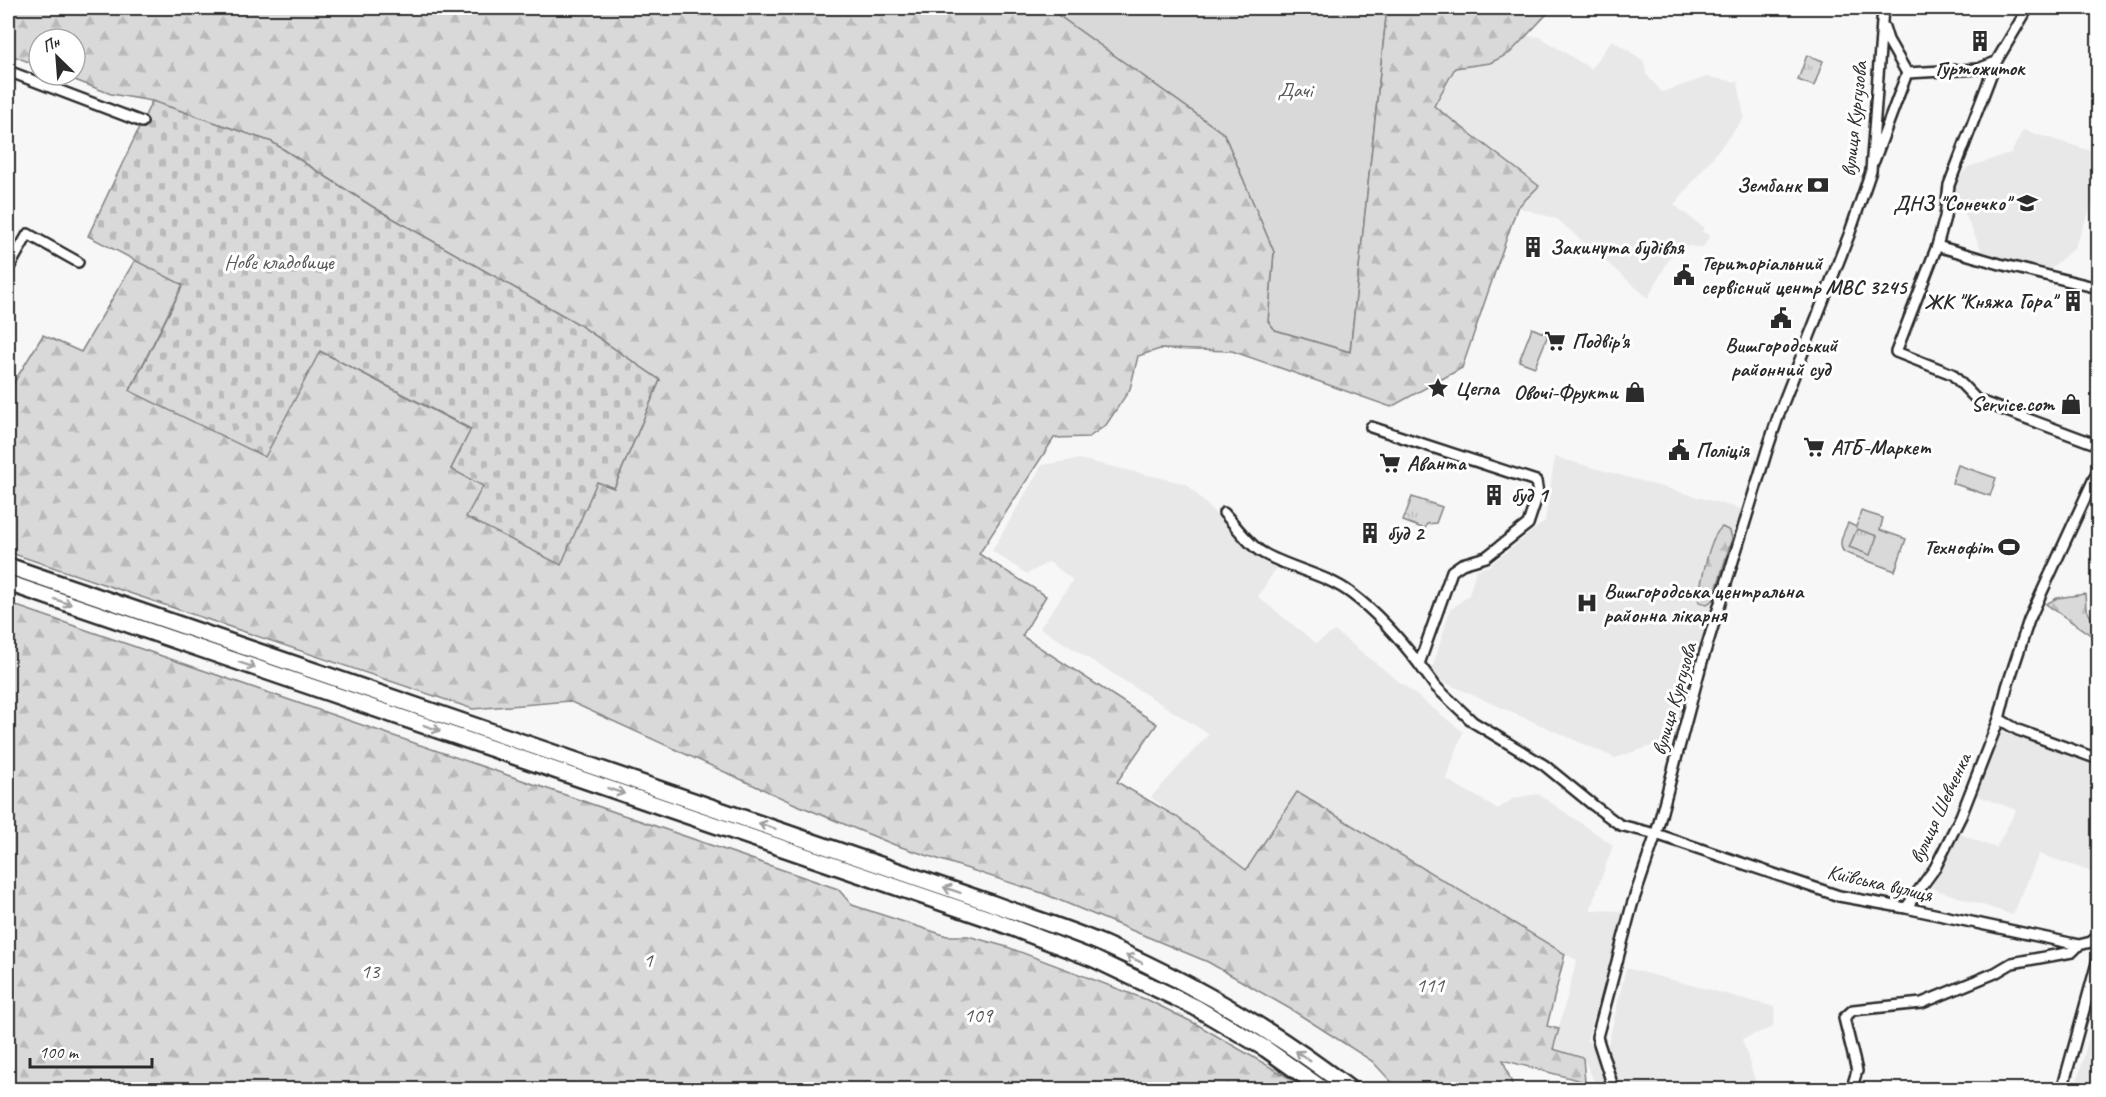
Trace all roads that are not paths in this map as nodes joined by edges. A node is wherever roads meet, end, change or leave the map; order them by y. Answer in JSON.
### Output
{"nodes":[{"id":1,"x":1883,"y":8,"type":"edge"},
{"id":2,"x":2028,"y":8,"type":"edge"},
{"id":3,"x":1882,"y":20,"type":"junction"},
{"id":4,"x":1996,"y":62,"type":"junction"},
{"id":5,"x":8,"y":71,"type":"edge"},
{"id":6,"x":1907,"y":73,"type":"junction"},
{"id":7,"x":142,"y":122,"type":"dead end"},
{"id":8,"x":1871,"y":171,"type":"junction"},
{"id":9,"x":1937,"y":246,"type":"junction"},
{"id":10,"x":78,"y":262,"type":"dead end"},
{"id":11,"x":8,"y":269,"type":"edge"},
{"id":12,"x":2098,"y":288,"type":"edge"},
{"id":13,"x":1371,"y":427,"type":"dead end"},
{"id":14,"x":2098,"y":445,"type":"edge"},
{"id":15,"x":2098,"y":470,"type":"edge"},
{"id":16,"x":1224,"y":513,"type":"dead end"},
{"id":17,"x":8,"y":566,"type":"edge"},
{"id":18,"x":8,"y":583,"type":"edge"},
{"id":19,"x":1419,"y":664,"type":"junction"},
{"id":20,"x":1999,"y":719,"type":"junction"},
{"id":21,"x":2098,"y":759,"type":"edge"},
{"id":22,"x":1656,"y":834,"type":"junction"},
{"id":23,"x":1906,"y":908,"type":"junction"},
{"id":24,"x":2098,"y":936,"type":"edge"},
{"id":25,"x":2079,"y":945,"type":"junction"},
{"id":26,"x":2098,"y":959,"type":"edge"},
{"id":27,"x":1324,"y":1089,"type":"edge"},
{"id":28,"x":1351,"y":1089,"type":"edge"},
{"id":29,"x":1614,"y":1089,"type":"edge"},
{"id":30,"x":1851,"y":1089,"type":"edge"},
{"id":31,"x":2062,"y":1089,"type":"edge"}],
"edges":[{"from":1,"to":3,"type":"street","name":"вулиця Кургузова"},
{"from":2,"to":4,"type":"street"},
{"from":3,"to":6,"type":"street"},
{"from":3,"to":8,"type":"street","name":"вулиця Кургузова"},
{"from":4,"to":6,"type":"street"},
{"from":4,"to":9,"type":"street"},
{"from":5,"to":7,"type":"street"},
{"from":6,"to":8,"type":"street"},
{"from":8,"to":22,"type":"street","name":"вулиця Кургузова"},
{"from":9,"to":12,"type":"street"},
{"from":9,"to":14,"type":"street"},
{"from":10,"to":11,"type":"street"},
{"from":13,"to":19,"type":"street"},
{"from":15,"to":20,"type":"street","name":"вулиця Шевченка"},
{"from":16,"to":19,"type":"street","name":"Київська вулиця"},
{"from":28,"to":17,"type":"main road","one_way":true},
{"from":18,"to":27,"type":"main road","one_way":true},
{"from":19,"to":22,"type":"street","name":"Київська вулиця"},
{"from":20,"to":21,"type":"street"},
{"from":20,"to":23,"type":"street","name":"вулиця Шевченка"},
{"from":22,"to":23,"type":"street","name":"Київська вулиця"},
{"from":22,"to":29,"type":"street","name":"вулиця Кургузова"},
{"from":23,"to":25,"type":"street","name":"Київська вулиця"},
{"from":24,"to":25,"type":"street"},
{"from":25,"to":30,"type":"street"},
{"from":26,"to":31,"type":"street"}]}
